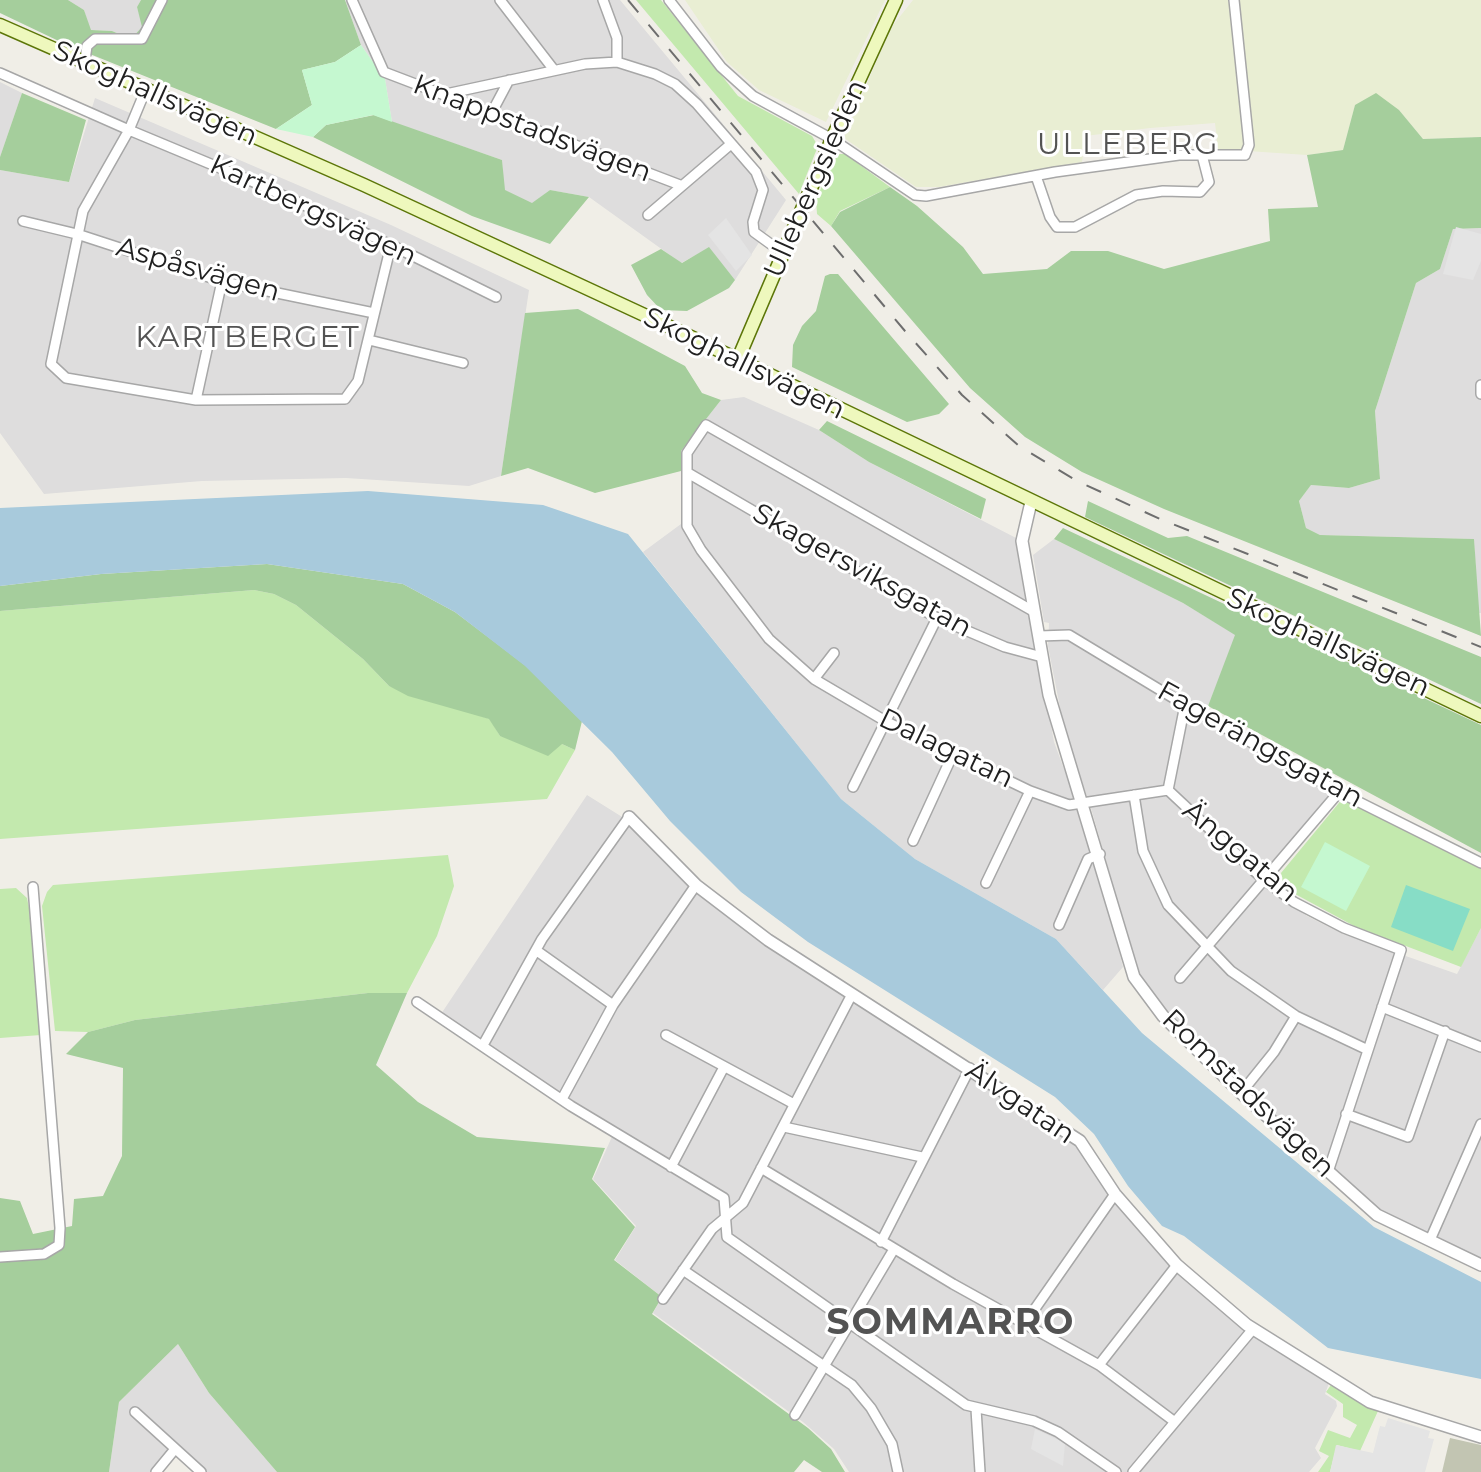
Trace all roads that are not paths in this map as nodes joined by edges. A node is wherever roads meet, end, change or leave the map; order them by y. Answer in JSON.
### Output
{"nodes":[{"id":1,"x":162,"y":0,"type":"edge"},
{"id":2,"x":352,"y":0,"type":"edge"},
{"id":3,"x":500,"y":0,"type":"edge"},
{"id":4,"x":603,"y":0,"type":"edge"},
{"id":5,"x":669,"y":0,"type":"edge"},
{"id":6,"x":896,"y":0,"type":"edge"},
{"id":7,"x":1234,"y":0,"type":"edge"},
{"id":8,"x":0,"y":25,"type":"edge"},
{"id":9,"x":85,"y":60,"type":"junction"},
{"id":10,"x":617,"y":62,"type":"junction"},
{"id":11,"x":554,"y":70,"type":"junction"},
{"id":12,"x":0,"y":73,"type":"edge"},
{"id":13,"x":509,"y":80,"type":"junction"},
{"id":14,"x":146,"y":89,"type":"junction"},
{"id":15,"x":446,"y":94,"type":"junction"},
{"id":16,"x":492,"y":112,"type":"junction"},
{"id":17,"x":129,"y":130,"type":"junction"},
{"id":18,"x":832,"y":139,"type":"junction"},
{"id":19,"x":731,"y":144,"type":"junction"},
{"id":20,"x":1202,"y":155,"type":"junction"},
{"id":21,"x":1036,"y":176,"type":"junction"},
{"id":22,"x":680,"y":185,"type":"junction"},
{"id":23,"x":648,"y":215,"type":"dead end"},
{"id":24,"x":23,"y":221,"type":"dead end"},
{"id":25,"x":77,"y":234,"type":"junction"},
{"id":26,"x":391,"y":245,"type":"junction"},
{"id":27,"x":783,"y":253,"type":"junction"},
{"id":28,"x":222,"y":281,"type":"junction"},
{"id":29,"x":496,"y":297,"type":"dead end"},
{"id":30,"x":374,"y":313,"type":"junction"},
{"id":31,"x":369,"y":340,"type":"junction"},
{"id":32,"x":738,"y":359,"type":"junction"},
{"id":33,"x":463,"y":363,"type":"dead end"},
{"id":34,"x":1481,"y":385,"type":"edge"},
{"id":35,"x":1481,"y":394,"type":"edge"},
{"id":36,"x":196,"y":400,"type":"junction"},
{"id":37,"x":688,"y":473,"type":"junction"},
{"id":38,"x":1031,"y":502,"type":"junction"},
{"id":39,"x":1033,"y":611,"type":"junction"},
{"id":40,"x":937,"y":618,"type":"junction"},
{"id":41,"x":1039,"y":636,"type":"junction"},
{"id":42,"x":834,"y":653,"type":"dead end"},
{"id":43,"x":1042,"y":657,"type":"junction"},
{"id":44,"x":814,"y":679,"type":"junction"},
{"id":45,"x":1185,"y":705,"type":"junction"},
{"id":46,"x":1481,"y":716,"type":"edge"},
{"id":47,"x":887,"y":722,"type":"junction"},
{"id":48,"x":953,"y":754,"type":"junction"},
{"id":49,"x":853,"y":787,"type":"dead end"},
{"id":50,"x":1168,"y":790,"type":"junction"},
{"id":51,"x":1030,"y":791,"type":"junction"},
{"id":52,"x":1339,"y":792,"type":"junction"},
{"id":53,"x":1134,"y":795,"type":"junction"},
{"id":54,"x":1082,"y":801,"type":"junction"},
{"id":55,"x":629,"y":817,"type":"joint"},
{"id":56,"x":913,"y":841,"type":"dead end"},
{"id":57,"x":1100,"y":854,"type":"junction"},
{"id":58,"x":1481,"y":863,"type":"edge"},
{"id":59,"x":1263,"y":879,"type":"junction"},
{"id":60,"x":986,"y":883,"type":"dead end"},
{"id":61,"x":696,"y":885,"type":"junction"},
{"id":62,"x":33,"y":887,"type":"dead end"},
{"id":63,"x":1059,"y":925,"type":"dead end"},
{"id":64,"x":1208,"y":948,"type":"junction"},
{"id":65,"x":537,"y":951,"type":"junction"},
{"id":66,"x":1180,"y":978,"type":"dead end"},
{"id":67,"x":851,"y":996,"type":"junction"},
{"id":68,"x":417,"y":1002,"type":"dead end"},
{"id":69,"x":613,"y":1005,"type":"junction"},
{"id":70,"x":1382,"y":1007,"type":"junction"},
{"id":71,"x":1296,"y":1016,"type":"junction"},
{"id":72,"x":1445,"y":1031,"type":"junction"},
{"id":73,"x":666,"y":1035,"type":"dead end"},
{"id":74,"x":480,"y":1042,"type":"junction"},
{"id":75,"x":1481,"y":1047,"type":"edge"},
{"id":76,"x":1368,"y":1050,"type":"junction"},
{"id":77,"x":724,"y":1067,"type":"junction"},
{"id":78,"x":970,"y":1068,"type":"junction"},
{"id":79,"x":1241,"y":1093,"type":"junction"},
{"id":80,"x":562,"y":1099,"type":"junction"},
{"id":81,"x":794,"y":1104,"type":"junction"},
{"id":82,"x":1346,"y":1114,"type":"junction"},
{"id":83,"x":1481,"y":1124,"type":"edge"},
{"id":84,"x":784,"y":1127,"type":"junction"},
{"id":85,"x":922,"y":1157,"type":"junction"},
{"id":86,"x":671,"y":1167,"type":"junction"},
{"id":87,"x":761,"y":1168,"type":"junction"},
{"id":88,"x":1328,"y":1172,"type":"junction"},
{"id":89,"x":1115,"y":1194,"type":"junction"},
{"id":90,"x":725,"y":1219,"type":"junction"},
{"id":91,"x":1430,"y":1240,"type":"junction"},
{"id":92,"x":881,"y":1242,"type":"junction"},
{"id":93,"x":894,"y":1249,"type":"junction"},
{"id":94,"x":0,"y":1257,"type":"edge"},
{"id":95,"x":1177,"y":1265,"type":"junction"},
{"id":96,"x":1481,"y":1265,"type":"edge"},
{"id":97,"x":683,"y":1270,"type":"junction"},
{"id":98,"x":663,"y":1299,"type":"dead end"},
{"id":99,"x":849,"y":1322,"type":"junction"},
{"id":100,"x":1025,"y":1323,"type":"junction"},
{"id":101,"x":1253,"y":1329,"type":"junction"},
{"id":102,"x":825,"y":1364,"type":"junction"},
{"id":103,"x":1099,"y":1365,"type":"junction"},
{"id":104,"x":976,"y":1409,"type":"junction"},
{"id":105,"x":135,"y":1412,"type":"dead end"},
{"id":106,"x":795,"y":1415,"type":"dead end"},
{"id":107,"x":1175,"y":1422,"type":"junction"},
{"id":108,"x":1481,"y":1437,"type":"edge"},
{"id":109,"x":175,"y":1449,"type":"junction"},
{"id":110,"x":156,"y":1472,"type":"edge"},
{"id":111,"x":201,"y":1472,"type":"edge"},
{"id":112,"x":898,"y":1472,"type":"edge"},
{"id":113,"x":980,"y":1472,"type":"edge"},
{"id":114,"x":1116,"y":1472,"type":"edge"},
{"id":115,"x":1133,"y":1472,"type":"edge"}],
"edges":[{"from":1,"to":9,"type":"street"},
{"from":2,"to":15,"type":"street","name":"Knappstadsvägen"},
{"from":3,"to":11,"type":"street"},
{"from":4,"to":10,"type":"street"},
{"from":5,"to":18,"type":"street"},
{"from":6,"to":18,"type":"main road","name":"Ullebergsleden"},
{"from":7,"to":20,"type":"street"},
{"from":8,"to":9,"type":"main road","name":"Skoghallsvägen"},
{"from":9,"to":14,"type":"main road","name":"Skoghallsvägen"},
{"from":10,"to":11,"type":"street"},
{"from":10,"to":19,"type":"street"},
{"from":11,"to":13,"type":"street"},
{"from":12,"to":17,"type":"street","name":"Kartbergsvägen"},
{"from":13,"to":15,"type":"street"},
{"from":13,"to":16,"type":"street"},
{"from":14,"to":17,"type":"street"},
{"from":14,"to":32,"type":"main road","name":"Skoghallsvägen"},
{"from":15,"to":16,"type":"street","name":"Knappstadsvägen"},
{"from":16,"to":22,"type":"street","name":"Knappstadsvägen"},
{"from":17,"to":25,"type":"street"},
{"from":17,"to":26,"type":"street","name":"Kartbergsvägen"},
{"from":18,"to":21,"type":"street"},
{"from":18,"to":27,"type":"main road","name":"Ullebergsleden"},
{"from":19,"to":22,"type":"street"},
{"from":19,"to":27,"type":"street"},
{"from":20,"to":21,"type":"street"},
{"from":20,"to":21,"type":"street"},
{"from":22,"to":23,"type":"street"},
{"from":24,"to":25,"type":"street","name":"Aspåsvägen"},
{"from":25,"to":28,"type":"street","name":"Aspåsvägen"},
{"from":25,"to":36,"type":"street"},
{"from":26,"to":29,"type":"street","name":"Kartbergsvägen"},
{"from":26,"to":30,"type":"street"},
{"from":27,"to":32,"type":"main road","name":"Ullebergsleden"},
{"from":28,"to":30,"type":"street","name":"Aspåsvägen"},
{"from":28,"to":36,"type":"street"},
{"from":30,"to":31,"type":"street"},
{"from":31,"to":33,"type":"street"},
{"from":31,"to":36,"type":"street"},
{"from":32,"to":38,"type":"main road","name":"Skoghallsvägen"},
{"from":34,"to":35,"type":"street"},
{"from":37,"to":39,"type":"street","name":"Dalagatan"},
{"from":37,"to":40,"type":"street","name":"Skagersviksgatan"},
{"from":37,"to":44,"type":"street","name":"Dalagatan"},
{"from":38,"to":39,"type":"street","name":"Romstadsvägen"},
{"from":38,"to":46,"type":"main road","name":"Skoghallsvägen"},
{"from":39,"to":41,"type":"street","name":"Romstadsvägen"},
{"from":40,"to":43,"type":"street","name":"Skagersviksgatan"},
{"from":40,"to":47,"type":"street"},
{"from":41,"to":43,"type":"street","name":"Romstadsvägen"},
{"from":41,"to":45,"type":"street","name":"Fagerängsgatan"},
{"from":42,"to":44,"type":"street"},
{"from":43,"to":54,"type":"street","name":"Romstadsvägen"},
{"from":44,"to":47,"type":"street","name":"Dalagatan"},
{"from":45,"to":50,"type":"street"},
{"from":45,"to":52,"type":"street","name":"Fagerängsgatan"},
{"from":47,"to":48,"type":"street","name":"Dalagatan"},
{"from":47,"to":49,"type":"street"},
{"from":48,"to":51,"type":"street","name":"Dalagatan"},
{"from":48,"to":56,"type":"street"},
{"from":50,"to":53,"type":"street","name":"Dalagatan"},
{"from":50,"to":59,"type":"street","name":"Änggatan"},
{"from":51,"to":54,"type":"street","name":"Dalagatan"},
{"from":51,"to":60,"type":"street"},
{"from":52,"to":58,"type":"street","name":"Fagerängsgatan"},
{"from":52,"to":59,"type":"street"},
{"from":53,"to":54,"type":"street","name":"Dalagatan"},
{"from":53,"to":64,"type":"street"},
{"from":54,"to":57,"type":"street","name":"Romstadsvägen"},
{"from":55,"to":61,"type":"street","name":"Älvgatan"},
{"from":55,"to":65,"type":"street"},
{"from":57,"to":63,"type":"street"},
{"from":57,"to":79,"type":"street","name":"Romstadsvägen"},
{"from":59,"to":64,"type":"street"},
{"from":59,"to":70,"type":"street","name":"Änggatan"},
{"from":61,"to":67,"type":"street","name":"Älvgatan"},
{"from":61,"to":69,"type":"street"},
{"from":62,"to":94,"type":"street"},
{"from":64,"to":66,"type":"street"},
{"from":64,"to":71,"type":"street"},
{"from":65,"to":69,"type":"street"},
{"from":65,"to":74,"type":"street"},
{"from":67,"to":78,"type":"street","name":"Älvgatan"},
{"from":67,"to":81,"type":"street"},
{"from":68,"to":74,"type":"street"},
{"from":69,"to":80,"type":"street"},
{"from":70,"to":72,"type":"street"},
{"from":70,"to":76,"type":"street"},
{"from":71,"to":76,"type":"street"},
{"from":71,"to":79,"type":"street"},
{"from":72,"to":75,"type":"street"},
{"from":72,"to":82,"type":"street"},
{"from":73,"to":77,"type":"street"},
{"from":74,"to":80,"type":"street"},
{"from":76,"to":82,"type":"street"},
{"from":77,"to":81,"type":"street"},
{"from":77,"to":86,"type":"street"},
{"from":78,"to":85,"type":"street"},
{"from":78,"to":89,"type":"street","name":"Älvgatan"},
{"from":79,"to":88,"type":"street","name":"Romstadsvägen"},
{"from":80,"to":86,"type":"street"},
{"from":81,"to":84,"type":"street"},
{"from":82,"to":88,"type":"street"},
{"from":83,"to":91,"type":"street"},
{"from":84,"to":85,"type":"street"},
{"from":84,"to":87,"type":"street"},
{"from":85,"to":92,"type":"street"},
{"from":86,"to":90,"type":"street"},
{"from":87,"to":90,"type":"street"},
{"from":87,"to":92,"type":"street"},
{"from":88,"to":91,"type":"street","name":"Romstadsvägen"},
{"from":89,"to":95,"type":"street","name":"Älvgatan"},
{"from":89,"to":100,"type":"street"},
{"from":90,"to":97,"type":"street"},
{"from":90,"to":99,"type":"street"},
{"from":91,"to":96,"type":"street","name":"Romstadsvägen"},
{"from":92,"to":93,"type":"street"},
{"from":93,"to":99,"type":"street"},
{"from":93,"to":100,"type":"street"},
{"from":95,"to":101,"type":"street","name":"Älvgatan"},
{"from":95,"to":103,"type":"street"},
{"from":97,"to":98,"type":"street"},
{"from":97,"to":102,"type":"street"},
{"from":99,"to":102,"type":"street"},
{"from":99,"to":104,"type":"street"},
{"from":100,"to":103,"type":"street"},
{"from":101,"to":107,"type":"street"},
{"from":101,"to":108,"type":"street","name":"Älvgatan"},
{"from":102,"to":106,"type":"street"},
{"from":102,"to":112,"type":"street"},
{"from":103,"to":107,"type":"street"},
{"from":104,"to":113,"type":"street"},
{"from":104,"to":114,"type":"street"},
{"from":105,"to":109,"type":"street"},
{"from":107,"to":115,"type":"street"},
{"from":109,"to":110,"type":"street"},
{"from":109,"to":111,"type":"street"}]}
